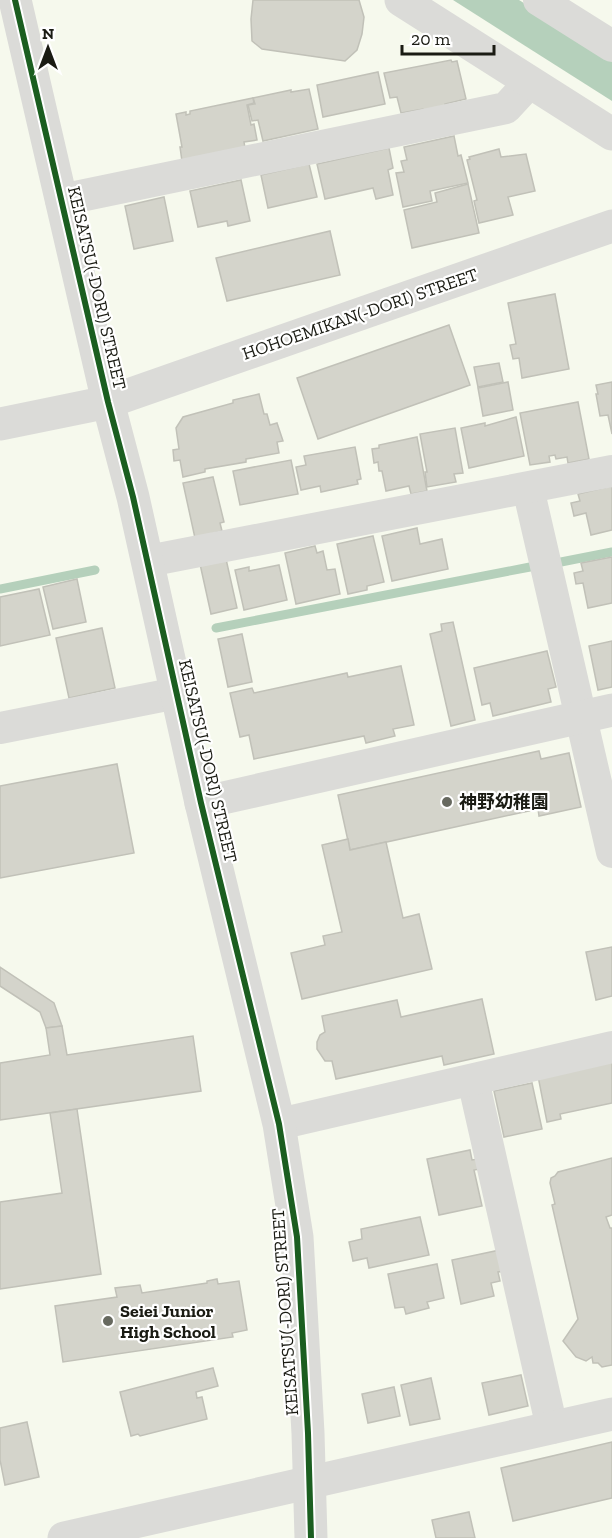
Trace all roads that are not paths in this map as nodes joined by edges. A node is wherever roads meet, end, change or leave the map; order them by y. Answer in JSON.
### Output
{"nodes":[{"id":1,"x":15,"y":0,"type":"edge"},
{"id":2,"x":400,"y":0,"type":"edge"},
{"id":3,"x":539,"y":0,"type":"edge"},
{"id":4,"x":612,"y":46,"type":"edge"},
{"id":5,"x":530,"y":82,"type":"junction"},
{"id":6,"x":612,"y":134,"type":"edge"},
{"id":7,"x":61,"y":200,"type":"junction"},
{"id":8,"x":612,"y":226,"type":"edge"},
{"id":9,"x":108,"y":402,"type":"junction"},
{"id":10,"x":0,"y":424,"type":"edge"},
{"id":11,"x":612,"y":471,"type":"edge"},
{"id":12,"x":528,"y":488,"type":"junction"},
{"id":13,"x":148,"y":561,"type":"junction"},
{"id":14,"x":177,"y":693,"type":"junction"},
{"id":15,"x":596,"y":714,"type":"edge"},
{"id":16,"x":0,"y":728,"type":"edge"},
{"id":17,"x":201,"y":803,"type":"junction"},
{"id":18,"x":612,"y":852,"type":"edge"},
{"id":19,"x":612,"y":1047,"type":"edge"},
{"id":20,"x":473,"y":1080,"type":"junction"},
{"id":21,"x":279,"y":1124,"type":"junction"},
{"id":22,"x":612,"y":1414,"type":"edge"},
{"id":23,"x":552,"y":1428,"type":"junction"},
{"id":24,"x":310,"y":1483,"type":"junction"},
{"id":25,"x":64,"y":1538,"type":"edge"},
{"id":26,"x":311,"y":1538,"type":"edge"}],
"edges":[{"from":1,"to":7,"type":"street","name":"KEISATSU(-DORI) STREET"},
{"from":2,"to":5,"type":"street"},
{"from":3,"to":4,"type":"street"},
{"from":5,"to":6,"type":"street"},
{"from":5,"to":7,"type":"street"},
{"from":7,"to":9,"type":"street","name":"KEISATSU(-DORI) STREET"},
{"from":8,"to":9,"type":"street","name":"HOHOEMIKAN(-DORI) STREET"},
{"from":9,"to":10,"type":"street","name":"HOHOEMIKAN(-DORI) STREET"},
{"from":9,"to":13,"type":"street","name":"KEISATSU(-DORI) STREET"},
{"from":11,"to":12,"type":"street"},
{"from":12,"to":13,"type":"street"},
{"from":12,"to":15,"type":"street"},
{"from":13,"to":14,"type":"street","name":"KEISATSU(-DORI) STREET"},
{"from":14,"to":16,"type":"street"},
{"from":14,"to":17,"type":"street","name":"KEISATSU(-DORI) STREET"},
{"from":15,"to":17,"type":"street"},
{"from":15,"to":18,"type":"street"},
{"from":17,"to":21,"type":"street","name":"KEISATSU(-DORI) STREET"},
{"from":19,"to":20,"type":"street"},
{"from":20,"to":21,"type":"street"},
{"from":20,"to":23,"type":"street"},
{"from":21,"to":24,"type":"street","name":"KEISATSU(-DORI) STREET"},
{"from":22,"to":23,"type":"street"},
{"from":23,"to":24,"type":"street"},
{"from":24,"to":25,"type":"street"},
{"from":24,"to":26,"type":"street","name":"KEISATSU(-DORI) STREET"}]}
